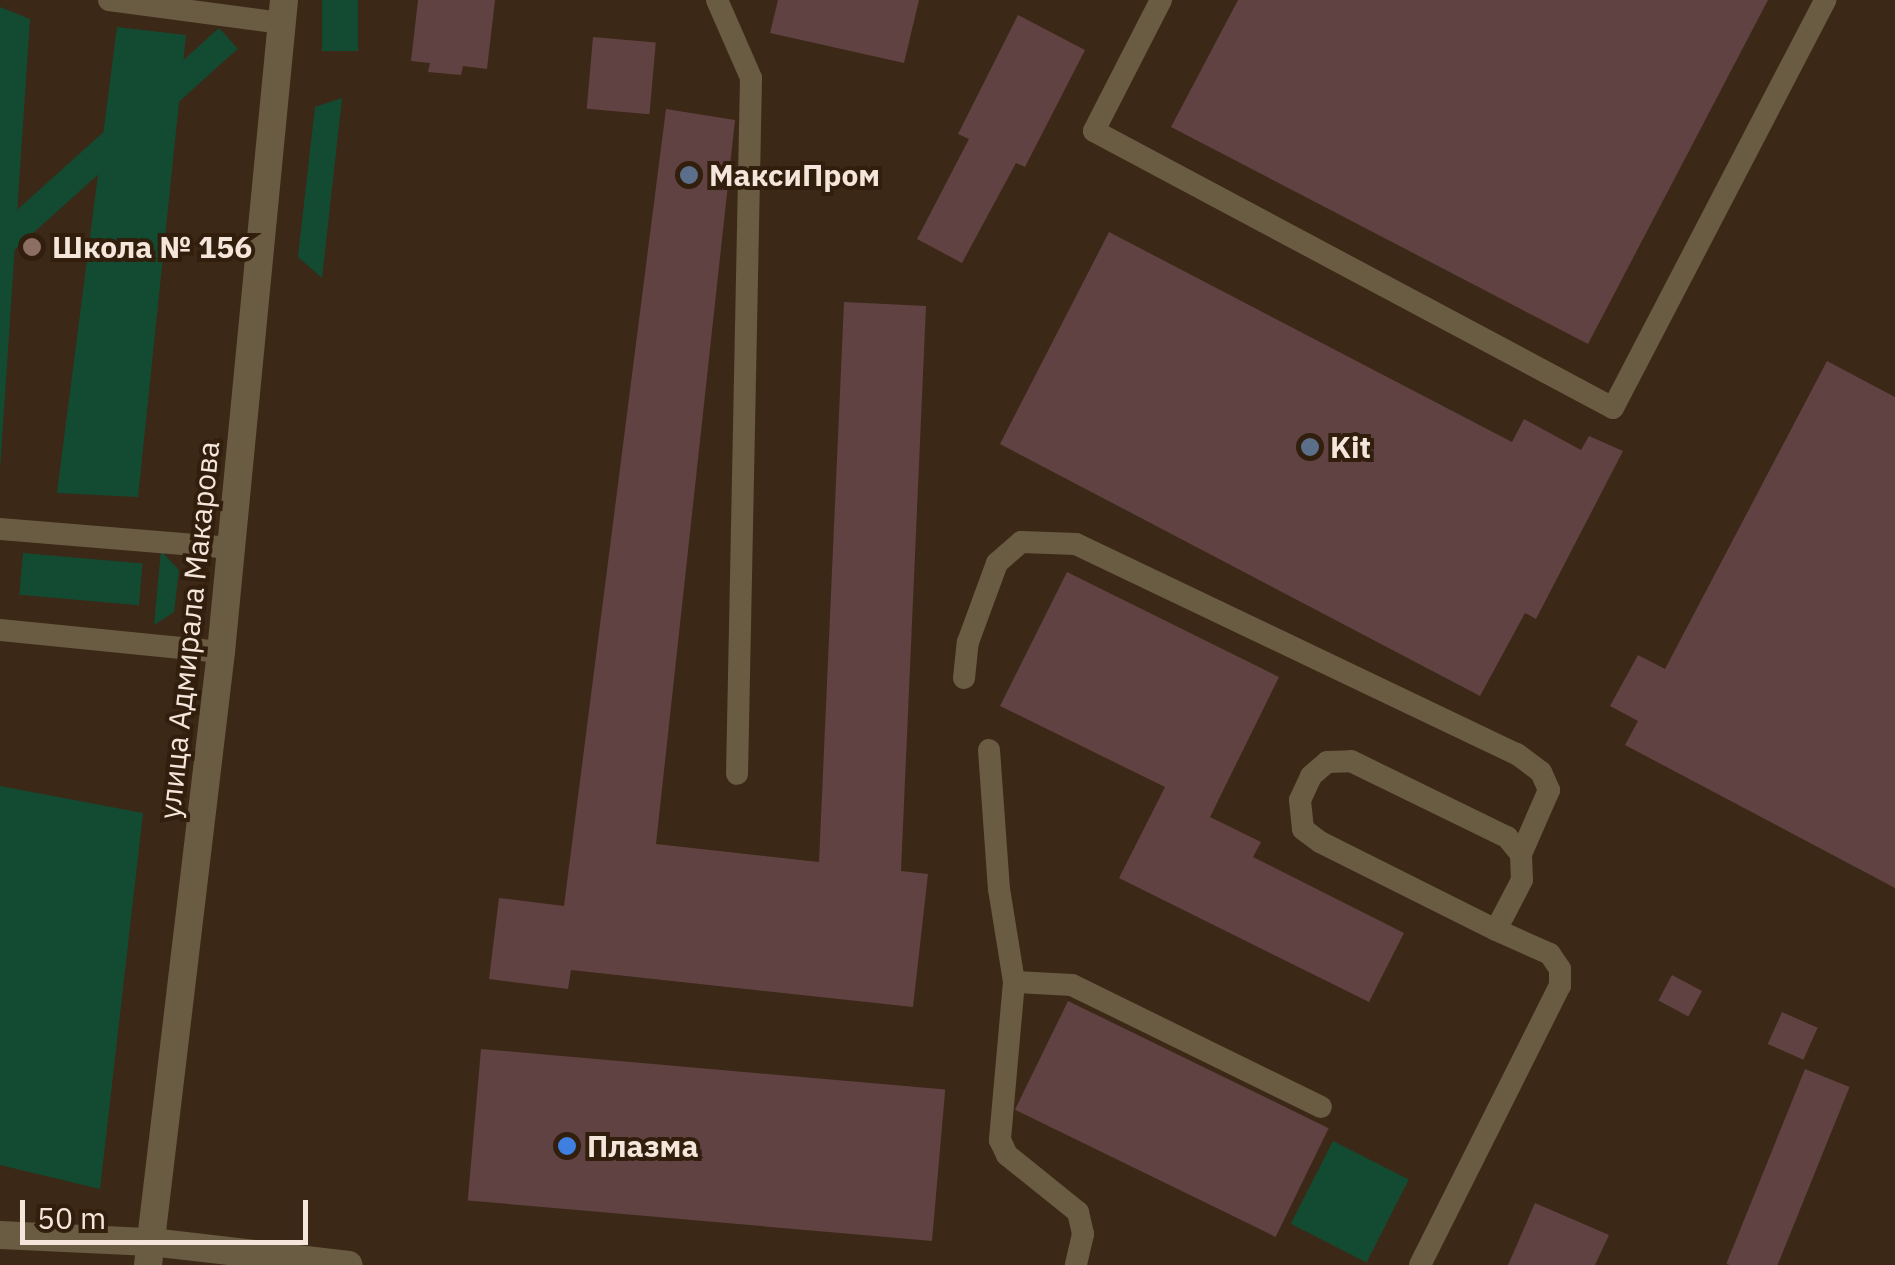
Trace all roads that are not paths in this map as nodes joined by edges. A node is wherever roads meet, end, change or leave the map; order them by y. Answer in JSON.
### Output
{"nodes":[{"id":1,"x":110,"y":0,"type":"edge"},
{"id":2,"x":716,"y":0,"type":"edge"},
{"id":3,"x":1161,"y":0,"type":"edge"},
{"id":4,"x":1826,"y":0,"type":"edge"},
{"id":5,"x":283,"y":12,"type":"edge"},
{"id":6,"x":0,"y":529,"type":"edge"},
{"id":7,"x":232,"y":548,"type":"junction"},
{"id":8,"x":0,"y":630,"type":"edge"},
{"id":9,"x":222,"y":652,"type":"junction"},
{"id":10,"x":964,"y":678,"type":"dead end"},
{"id":11,"x":989,"y":750,"type":"dead end"},
{"id":12,"x":737,"y":774,"type":"dead end"},
{"id":13,"x":1520,"y":854,"type":"junction"},
{"id":14,"x":1496,"y":930,"type":"junction"},
{"id":15,"x":1014,"y":982,"type":"junction"},
{"id":16,"x":1321,"y":1107,"type":"dead end"},
{"id":17,"x":0,"y":1236,"type":"edge"},
{"id":18,"x":149,"y":1253,"type":"edge"},
{"id":19,"x":349,"y":1265,"type":"edge"},
{"id":20,"x":1076,"y":1265,"type":"edge"},
{"id":21,"x":1420,"y":1265,"type":"edge"}],
"edges":[{"from":1,"to":5,"type":"lane"},
{"from":2,"to":12,"type":"lane"},
{"from":3,"to":4,"type":"lane"},
{"from":5,"to":7,"type":"street","name":"улица Адмирала Макарова"},
{"from":6,"to":7,"type":"lane"},
{"from":7,"to":9,"type":"street","name":"улица Адмирала Макарова"},
{"from":8,"to":9,"type":"lane"},
{"from":9,"to":18,"type":"street","name":"улица Адмирала Макарова"},
{"from":10,"to":13,"type":"lane"},
{"from":11,"to":15,"type":"lane"},
{"from":13,"to":14,"type":"lane"},
{"from":13,"to":14,"type":"lane"},
{"from":14,"to":21,"type":"lane"},
{"from":15,"to":16,"type":"lane"},
{"from":15,"to":20,"type":"lane"},
{"from":17,"to":18,"type":"street"},
{"from":18,"to":19,"type":"street"}]}
